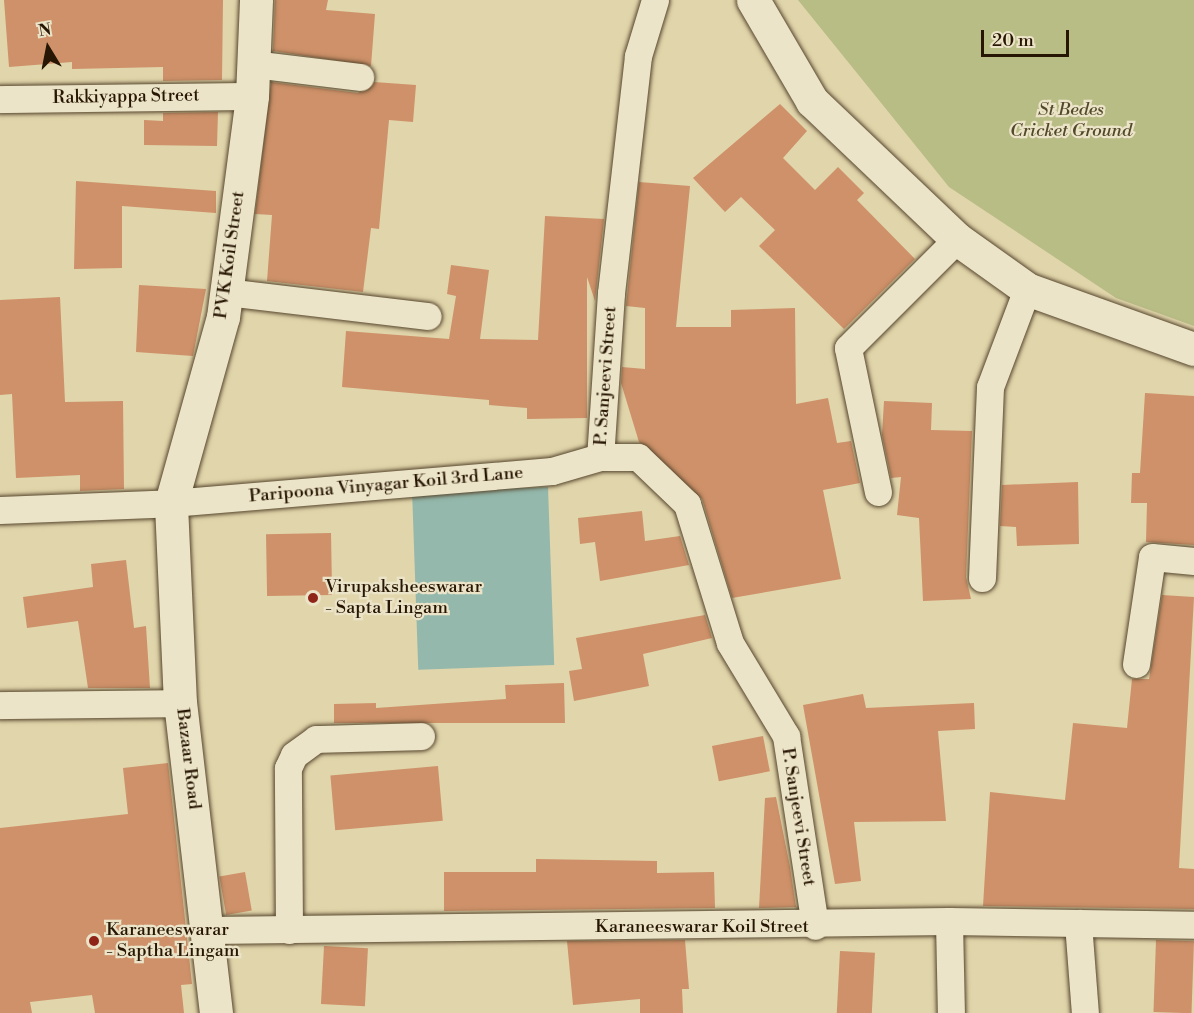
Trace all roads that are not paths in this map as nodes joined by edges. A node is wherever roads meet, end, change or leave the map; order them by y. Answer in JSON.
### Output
{"nodes":[{"id":1,"x":256,"y":0,"type":"edge"},
{"id":2,"x":655,"y":0,"type":"edge"},
{"id":3,"x":753,"y":0,"type":"edge"},
{"id":4,"x":253,"y":64,"type":"junction"},
{"id":5,"x":360,"y":77,"type":"dead end"},
{"id":6,"x":252,"y":96,"type":"junction"},
{"id":7,"x":0,"y":99,"type":"edge"},
{"id":8,"x":957,"y":239,"type":"junction"},
{"id":9,"x":1027,"y":289,"type":"junction"},
{"id":10,"x":226,"y":292,"type":"junction"},
{"id":11,"x":429,"y":316,"type":"dead end"},
{"id":12,"x":1194,"y":349,"type":"edge"},
{"id":13,"x":600,"y":457,"type":"junction"},
{"id":14,"x":878,"y":492,"type":"dead end"},
{"id":15,"x":171,"y":503,"type":"junction"},
{"id":16,"x":0,"y":510,"type":"edge"},
{"id":17,"x":1194,"y":561,"type":"edge"},
{"id":18,"x":982,"y":578,"type":"dead end"},
{"id":19,"x":1136,"y":664,"type":"dead end"},
{"id":20,"x":180,"y":704,"type":"junction"},
{"id":21,"x":0,"y":705,"type":"edge"},
{"id":22,"x":421,"y":736,"type":"dead end"},
{"id":23,"x":949,"y":921,"type":"junction"},
{"id":24,"x":1078,"y":923,"type":"junction"},
{"id":25,"x":1194,"y":925,"type":"edge"},
{"id":26,"x":815,"y":926,"type":"junction"},
{"id":27,"x":210,"y":930,"type":"junction"},
{"id":28,"x":289,"y":930,"type":"junction"},
{"id":29,"x":216,"y":1013,"type":"edge"},
{"id":30,"x":951,"y":1013,"type":"edge"},
{"id":31,"x":1085,"y":1013,"type":"edge"}],
"edges":[{"from":1,"to":4,"type":"street","name":"PVK Koil Street"},
{"from":2,"to":13,"type":"street","name":"P. Sanjeevi Street"},
{"from":3,"to":8,"type":"street"},
{"from":4,"to":5,"type":"street"},
{"from":4,"to":6,"type":"street","name":"PVK Koil Street"},
{"from":6,"to":7,"type":"street","name":"Rakkiyappa Street"},
{"from":6,"to":10,"type":"street","name":"PVK Koil Street"},
{"from":8,"to":9,"type":"street"},
{"from":8,"to":14,"type":"street"},
{"from":9,"to":12,"type":"street"},
{"from":9,"to":18,"type":"street"},
{"from":10,"to":11,"type":"street"},
{"from":10,"to":15,"type":"street","name":"PVK Koil Street"},
{"from":13,"to":15,"type":"street","name":"Paripoona Vinyagar Koil 3rd Lane"},
{"from":13,"to":26,"type":"street","name":"P. Sanjeevi Street"},
{"from":15,"to":16,"type":"street","name":"Paripoona Vinyagar Koil 3rd Lane"},
{"from":15,"to":20,"type":"street","name":"Bazaar Road"},
{"from":17,"to":19,"type":"street"},
{"from":20,"to":21,"type":"street"},
{"from":20,"to":27,"type":"street","name":"Bazaar Road"},
{"from":22,"to":28,"type":"street"},
{"from":23,"to":24,"type":"street","name":"Karaneeswarar Koil Street"},
{"from":23,"to":26,"type":"street","name":"Karaneeswarar Koil Street"},
{"from":23,"to":30,"type":"street"},
{"from":24,"to":25,"type":"street","name":"Karaneeswarar Koil Street"},
{"from":24,"to":31,"type":"street"},
{"from":26,"to":28,"type":"street","name":"Karaneeswarar Koil Street"},
{"from":27,"to":28,"type":"street","name":"Karaneeswarar Koil Street"},
{"from":27,"to":29,"type":"street","name":"Bazaar Road"}]}
